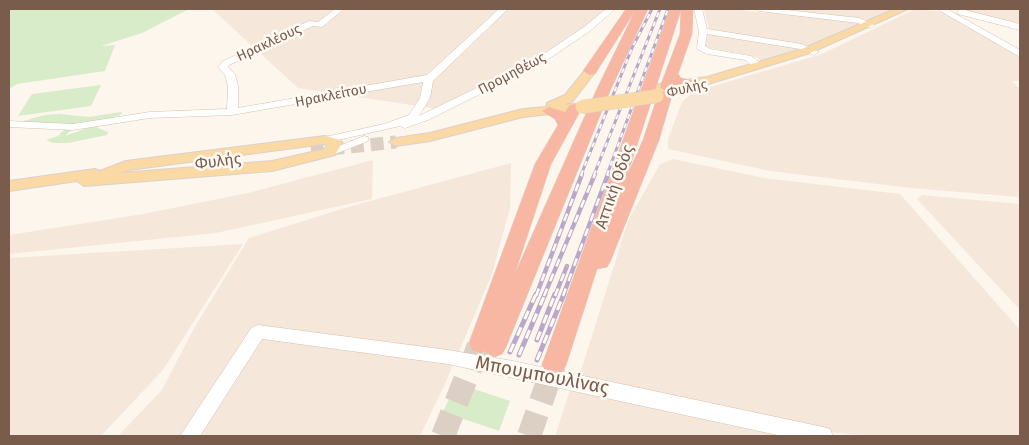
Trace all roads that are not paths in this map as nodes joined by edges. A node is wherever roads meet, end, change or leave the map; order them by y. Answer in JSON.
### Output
{"nodes":[{"id":1,"x":340,"y":9,"type":"edge"},
{"id":2,"x":504,"y":9,"type":"edge"},
{"id":3,"x":611,"y":9,"type":"edge"},
{"id":4,"x":631,"y":9,"type":"edge"},
{"id":5,"x":642,"y":9,"type":"edge"},
{"id":6,"x":676,"y":9,"type":"edge"},
{"id":7,"x":687,"y":9,"type":"edge"},
{"id":8,"x":698,"y":9,"type":"edge"},
{"id":9,"x":759,"y":9,"type":"edge"},
{"id":10,"x":903,"y":9,"type":"edge"},
{"id":11,"x":941,"y":9,"type":"edge"},
{"id":12,"x":951,"y":9,"type":"edge"},
{"id":13,"x":984,"y":18,"type":"junction"},
{"id":14,"x":971,"y":24,"type":"junction"},
{"id":15,"x":871,"y":25,"type":"junction"},
{"id":16,"x":1020,"y":27,"type":"edge"},
{"id":17,"x":703,"y":32,"type":"junction"},
{"id":18,"x":812,"y":51,"type":"junction"},
{"id":19,"x":1020,"y":54,"type":"edge"},
{"id":20,"x":753,"y":67,"type":"junction"},
{"id":21,"x":590,"y":71,"type":"joint"},
{"id":22,"x":430,"y":78,"type":"junction"},
{"id":23,"x":686,"y":88,"type":"junction"},
{"id":24,"x":663,"y":92,"type":"junction"},
{"id":25,"x":425,"y":98,"type":"junction"},
{"id":26,"x":579,"y":101,"type":"junction"},
{"id":27,"x":551,"y":108,"type":"junction"},
{"id":28,"x":232,"y":112,"type":"junction"},
{"id":29,"x":9,"y":124,"type":"edge"},
{"id":30,"x":405,"y":125,"type":"junction"},
{"id":31,"x":566,"y":126,"type":"junction"},
{"id":32,"x":396,"y":142,"type":"tunnel mouth"},
{"id":33,"x":327,"y":146,"type":"junction"},
{"id":34,"x":311,"y":151,"type":"tunnel mouth"},
{"id":35,"x":124,"y":172,"type":"junction"},
{"id":36,"x":105,"y":174,"type":"junction"},
{"id":37,"x":84,"y":181,"type":"junction"},
{"id":38,"x":9,"y":186,"type":"edge"},
{"id":39,"x":9,"y":191,"type":"edge"},
{"id":40,"x":580,"y":289,"type":"junction"},
{"id":41,"x":554,"y":365,"type":"tunnel mouth"},
{"id":42,"x":189,"y":436,"type":"edge"},
{"id":43,"x":823,"y":436,"type":"edge"}],
"edges":[{"from":1,"to":28,"type":"street","name":"Ηρακλέους"},
{"from":2,"to":22,"type":"street"},
{"from":3,"to":30,"type":"street","name":"Προμηθέως"},
{"from":4,"to":21,"type":"highway"},
{"from":5,"to":31,"type":"highway"},
{"from":6,"to":40,"type":"highway","name":"Αττική Οδός"},
{"from":7,"to":24,"type":"highway"},
{"from":8,"to":17,"type":"street"},
{"from":9,"to":15,"type":"street"},
{"from":10,"to":15,"type":"main road","name":"Φυλής"},
{"from":11,"to":14,"type":"street"},
{"from":12,"to":13,"type":"street"},
{"from":13,"to":14,"type":"street"},
{"from":13,"to":16,"type":"street"},
{"from":14,"to":19,"type":"street"},
{"from":15,"to":18,"type":"main road","name":"Φυλής"},
{"from":17,"to":18,"type":"street"},
{"from":17,"to":20,"type":"street"},
{"from":18,"to":20,"type":"main road","name":"Φυλής"},
{"from":18,"to":23,"type":"main road","name":"Φυλής"},
{"from":20,"to":23,"type":"main road","name":"Φυλής"},
{"from":21,"to":26,"type":"main road"},
{"from":22,"to":25,"type":"street"},
{"from":22,"to":28,"type":"street","name":"Ηρακλείτου"},
{"from":23,"to":24,"type":"highway"},
{"from":23,"to":24,"type":"highway"},
{"from":24,"to":26,"type":"main road","name":"Φυλής","bridge":true},
{"from":24,"to":40,"type":"highway"},
{"from":25,"to":30,"type":"street"},
{"from":25,"to":33,"type":"main road"},
{"from":26,"to":27,"type":"main road","name":"Φυλής"},
{"from":26,"to":27,"type":"main road"},
{"from":26,"to":31,"type":"highway"},
{"from":27,"to":31,"type":"highway"},
{"from":27,"to":32,"type":"main road","name":"Φυλής"},
{"from":28,"to":29,"type":"street","name":"Ηρακλείτου"},
{"from":30,"to":33,"type":"street","name":"Προμηθέως"},
{"from":33,"to":36,"type":"main road"},
{"from":33,"to":37,"type":"main road"},
{"from":34,"to":35,"type":"main road","name":"Φυλής"},
{"from":35,"to":36,"type":"main road","name":"Φυλής"},
{"from":35,"to":37,"type":"main road","name":"Φυλής"},
{"from":36,"to":38,"type":"main road","name":"Φυλής"},
{"from":37,"to":39,"type":"main road","name":"Φυλής"},
{"from":40,"to":41,"type":"highway","name":"Αττική Οδός"},
{"from":42,"to":43,"type":"street","name":"Μπουμπουλίνας"}]}
